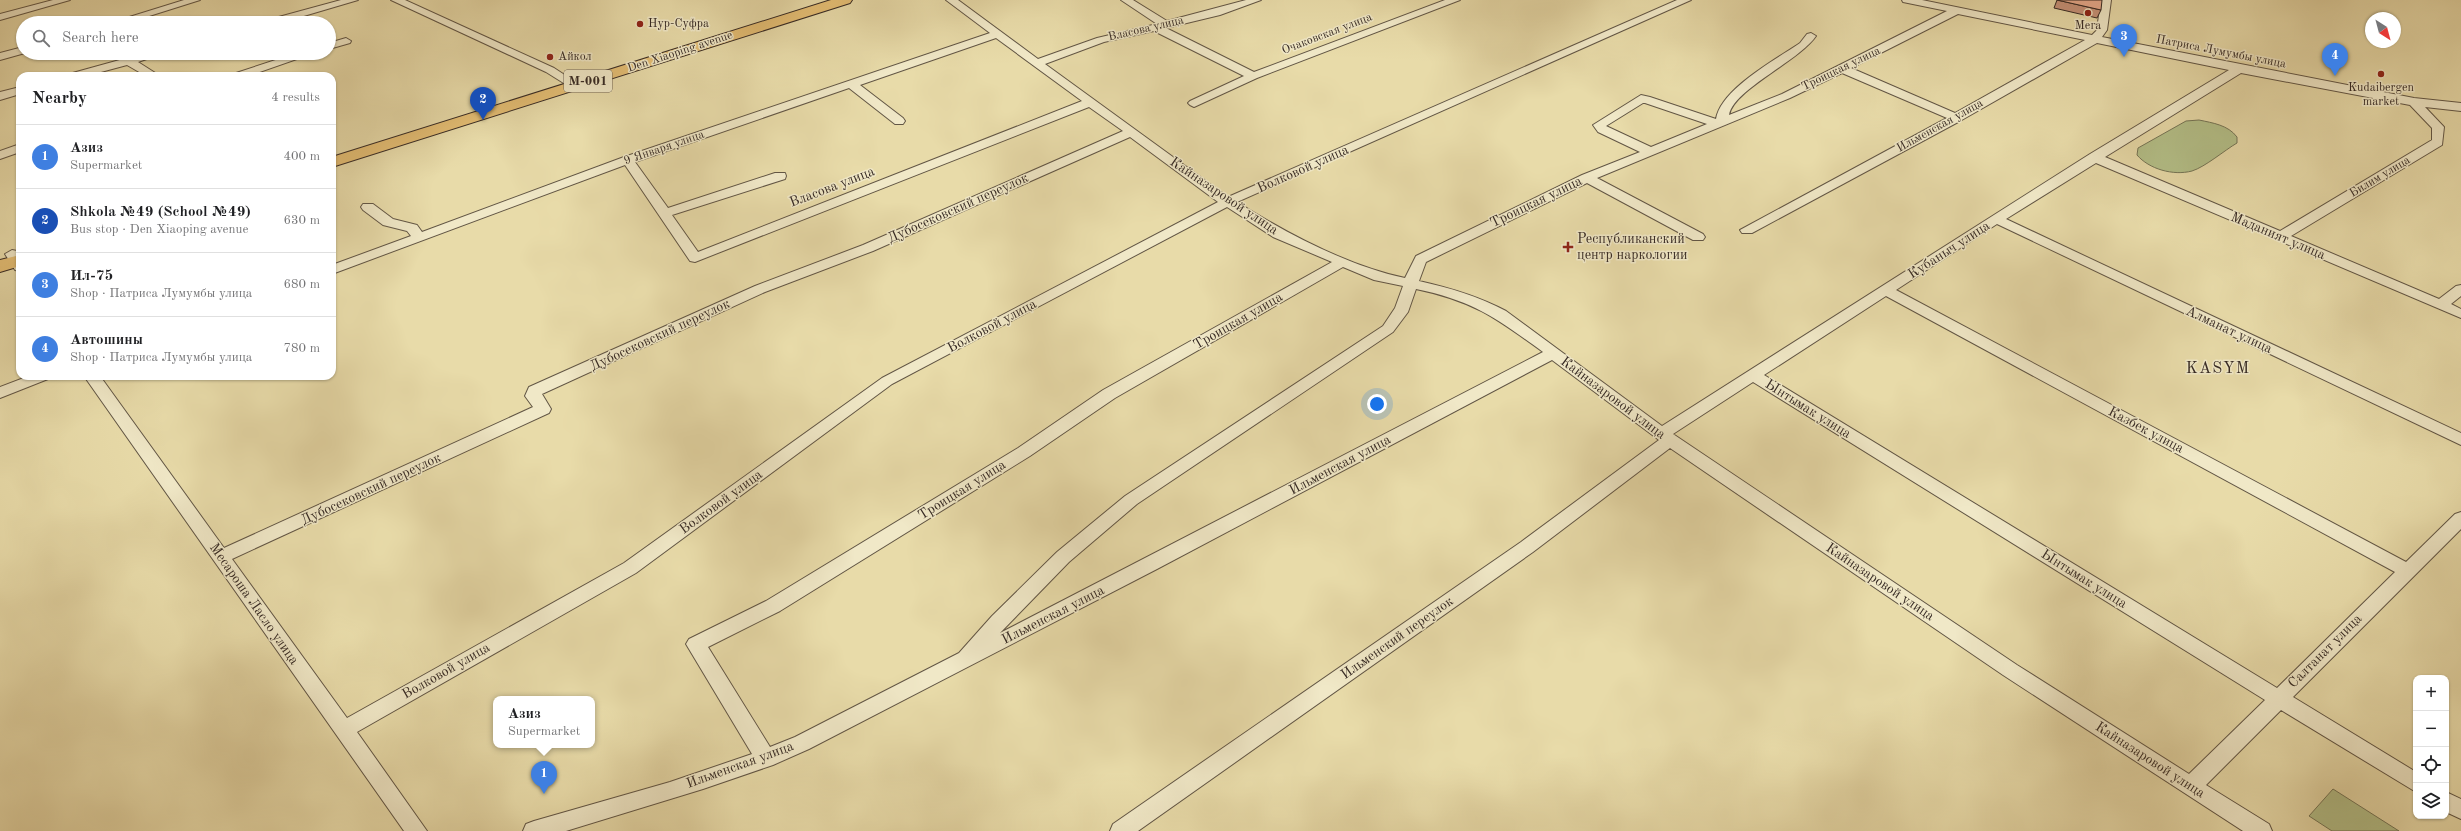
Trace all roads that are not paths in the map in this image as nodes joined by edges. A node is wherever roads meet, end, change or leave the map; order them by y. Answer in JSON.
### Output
{"nodes":[{"id":1,"x":65,"y":0,"type":"edge"},
{"id":2,"x":195,"y":0,"type":"edge"},
{"id":3,"x":353,"y":0,"type":"edge"},
{"id":4,"x":396,"y":0,"type":"edge"},
{"id":5,"x":824,"y":0,"type":"edge"},
{"id":6,"x":845,"y":0,"type":"edge"},
{"id":7,"x":951,"y":0,"type":"edge"},
{"id":8,"x":1126,"y":0,"type":"edge"},
{"id":9,"x":1256,"y":0,"type":"edge"},
{"id":10,"x":1455,"y":0,"type":"edge"},
{"id":11,"x":1686,"y":0,"type":"edge"},
{"id":12,"x":1907,"y":0,"type":"edge"},
{"id":13,"x":2106,"y":0,"type":"edge"},
{"id":14,"x":1958,"y":10,"type":"junction"},
{"id":15,"x":2,"y":14,"type":"edge"},
{"id":16,"x":139,"y":16,"type":"edge"},
{"id":17,"x":294,"y":16,"type":"edge"},
{"id":18,"x":1160,"y":26,"type":"junction"},
{"id":19,"x":998,"y":34,"type":"junction"},
{"id":20,"x":1811,"y":36,"type":"dead end"},
{"id":21,"x":2095,"y":39,"type":"junction"},
{"id":22,"x":346,"y":41,"type":"dead end"},
{"id":23,"x":336,"y":44,"type":"edge"},
{"id":24,"x":16,"y":52,"type":"edge"},
{"id":25,"x":0,"y":57,"type":"edge"},
{"id":26,"x":132,"y":60,"type":"edge"},
{"id":27,"x":286,"y":60,"type":"edge"},
{"id":28,"x":128,"y":61,"type":"junction"},
{"id":29,"x":1037,"y":63,"type":"junction"},
{"id":30,"x":1843,"y":69,"type":"junction"},
{"id":31,"x":2239,"y":69,"type":"junction"},
{"id":32,"x":88,"y":72,"type":"edge"},
{"id":33,"x":147,"y":72,"type":"edge"},
{"id":34,"x":249,"y":72,"type":"edge"},
{"id":35,"x":1253,"y":76,"type":"junction"},
{"id":36,"x":570,"y":82,"type":"junction"},
{"id":37,"x":850,"y":84,"type":"junction"},
{"id":38,"x":16,"y":91,"type":"edge"},
{"id":39,"x":0,"y":96,"type":"edge"},
{"id":40,"x":1090,"y":102,"type":"junction"},
{"id":41,"x":2414,"y":102,"type":"junction"},
{"id":42,"x":1194,"y":103,"type":"dead end"},
{"id":43,"x":2461,"y":107,"type":"edge"},
{"id":44,"x":1956,"y":118,"type":"junction"},
{"id":45,"x":899,"y":121,"type":"dead end"},
{"id":46,"x":1720,"y":123,"type":"junction"},
{"id":47,"x":1130,"y":132,"type":"junction"},
{"id":48,"x":16,"y":149,"type":"edge"},
{"id":49,"x":1649,"y":151,"type":"junction"},
{"id":50,"x":336,"y":152,"type":"edge"},
{"id":51,"x":0,"y":155,"type":"edge"},
{"id":52,"x":2094,"y":158,"type":"junction"},
{"id":53,"x":628,"y":160,"type":"junction"},
{"id":54,"x":336,"y":161,"type":"edge"},
{"id":55,"x":780,"y":176,"type":"dead end"},
{"id":56,"x":1587,"y":178,"type":"junction"},
{"id":57,"x":1227,"y":202,"type":"junction"},
{"id":58,"x":368,"y":207,"type":"dead end"},
{"id":59,"x":666,"y":213,"type":"junction"},
{"id":60,"x":1996,"y":219,"type":"junction"},
{"id":61,"x":1747,"y":230,"type":"dead end"},
{"id":62,"x":1698,"y":237,"type":"dead end"},
{"id":63,"x":2280,"y":237,"type":"junction"},
{"id":64,"x":420,"y":238,"type":"junction"},
{"id":65,"x":1342,"y":262,"type":"junction"},
{"id":66,"x":336,"y":269,"type":"edge"},
{"id":67,"x":1412,"y":284,"type":"junction"},
{"id":68,"x":2461,"y":289,"type":"edge"},
{"id":69,"x":1886,"y":290,"type":"junction"},
{"id":70,"x":2441,"y":305,"type":"junction"},
{"id":71,"x":2461,"y":314,"type":"edge"},
{"id":72,"x":1553,"y":353,"type":"junction"},
{"id":73,"x":1752,"y":375,"type":"junction"},
{"id":74,"x":33,"y":380,"type":"edge"},
{"id":75,"x":95,"y":380,"type":"edge"},
{"id":76,"x":0,"y":393,"type":"edge"},
{"id":77,"x":1666,"y":437,"type":"junction"},
{"id":78,"x":2461,"y":440,"type":"edge"},
{"id":79,"x":2461,"y":518,"type":"edge"},
{"id":80,"x":221,"y":557,"type":"junction"},
{"id":81,"x":2406,"y":570,"type":"junction"},
{"id":82,"x":965,"y":660,"type":"junction"},
{"id":83,"x":2278,"y":698,"type":"junction"},
{"id":84,"x":343,"y":730,"type":"junction"},
{"id":85,"x":766,"y":759,"type":"junction"},
{"id":86,"x":2413,"y":781,"type":"edge"},
{"id":87,"x":2191,"y":786,"type":"junction"},
{"id":88,"x":2449,"y":803,"type":"edge"},
{"id":89,"x":2461,"y":810,"type":"edge"},
{"id":90,"x":416,"y":831,"type":"edge"},
{"id":91,"x":534,"y":831,"type":"edge"},
{"id":92,"x":1121,"y":831,"type":"edge"},
{"id":93,"x":2261,"y":831,"type":"edge"}],
"edges":[{"from":1,"to":15,"type":"street"},
{"from":2,"to":16,"type":"street"},
{"from":3,"to":17,"type":"street"},
{"from":4,"to":36,"type":"street"},
{"from":5,"to":36,"type":"main road","name":"Den Xiaoping avenue","number":"M-001"},
{"from":6,"to":36,"type":"main road","name":"Den Xiaoping avenue","number":"M-001"},
{"from":7,"to":19,"type":"street","name":"Кайназаровой улица"},
{"from":8,"to":18,"type":"street"},
{"from":9,"to":18,"type":"street","name":"Власова улица"},
{"from":10,"to":35,"type":"street","name":"Очаковская улица"},
{"from":11,"to":57,"type":"street","name":"Волковой улица"},
{"from":12,"to":14,"type":"street","name":"Патриса Лумумбы улица"},
{"from":13,"to":21,"type":"street"},
{"from":14,"to":21,"type":"street","name":"Патриса Лумумбы улица"},
{"from":14,"to":30,"type":"street","name":"Троицкая улица"},
{"from":18,"to":29,"type":"street","name":"Власова улица"},
{"from":18,"to":35,"type":"street"},
{"from":19,"to":29,"type":"street","name":"Кайназаровой улица"},
{"from":19,"to":37,"type":"street","name":"9 Января улица"},
{"from":20,"to":46,"type":"street"},
{"from":21,"to":31,"type":"street","name":"Патриса Лумумбы улица"},
{"from":21,"to":44,"type":"street","name":"Ильменская улица"},
{"from":22,"to":23,"type":"street"},
{"from":24,"to":25,"type":"street"},
{"from":26,"to":28,"type":"street"},
{"from":27,"to":34,"type":"street"},
{"from":28,"to":32,"type":"street"},
{"from":28,"to":33,"type":"street"},
{"from":29,"to":40,"type":"street","name":"Кайназаровой улица"},
{"from":30,"to":44,"type":"street"},
{"from":30,"to":46,"type":"street","name":"Троицкая улица"},
{"from":31,"to":41,"type":"street","name":"Патриса Лумумбы улица"},
{"from":31,"to":52,"type":"street","name":"Кубаныч улица"},
{"from":35,"to":42,"type":"street","name":"Очаковская улица"},
{"from":36,"to":50,"type":"main road","name":"Den Xiaoping avenue","number":"M-001"},
{"from":36,"to":54,"type":"main road","name":"Den Xiaoping avenue","number":"M-001"},
{"from":37,"to":45,"type":"street"},
{"from":37,"to":53,"type":"street","name":"9 Января улица"},
{"from":38,"to":39,"type":"street"},
{"from":40,"to":47,"type":"street","name":"Кайназаровой улица"},
{"from":40,"to":59,"type":"street","name":"Власова улица"},
{"from":41,"to":43,"type":"street","name":"Патриса Лумумбы улица"},
{"from":41,"to":63,"type":"street","name":"Билим улица"},
{"from":44,"to":61,"type":"street","name":"Ильменская улица"},
{"from":46,"to":49,"type":"street","name":"Троицкая улица"},
{"from":46,"to":49,"type":"street"},
{"from":47,"to":57,"type":"street","name":"Кайназаровой улица"},
{"from":47,"to":80,"type":"street","name":"Дубосековский переулок"},
{"from":48,"to":51,"type":"street"},
{"from":49,"to":56,"type":"street","name":"Троицкая улица"},
{"from":52,"to":60,"type":"street","name":"Кубаныч улица"},
{"from":52,"to":63,"type":"street","name":"Маданият улица"},
{"from":53,"to":59,"type":"street","name":"Власова улица"},
{"from":53,"to":64,"type":"street","name":"9 Января улица"},
{"from":55,"to":59,"type":"street"},
{"from":56,"to":62,"type":"street"},
{"from":56,"to":67,"type":"street","name":"Троицкая улица"},
{"from":57,"to":65,"type":"street","name":"Кайназаровой улица"},
{"from":57,"to":84,"type":"street","name":"Волковой улица"},
{"from":58,"to":64,"type":"street"},
{"from":60,"to":69,"type":"street","name":"Кубаныч улица"},
{"from":60,"to":78,"type":"street","name":"Алманат улица"},
{"from":63,"to":70,"type":"street","name":"Маданият улица"},
{"from":64,"to":66,"type":"street","name":"9 Января улица"},
{"from":65,"to":67,"type":"street","name":"Кайназаровой улица"},
{"from":65,"to":85,"type":"street","name":"Троицкая улица"},
{"from":67,"to":72,"type":"street","name":"Кайназаровой улица"},
{"from":67,"to":82,"type":"street","name":"Троицкая улица"},
{"from":68,"to":70,"type":"street"},
{"from":69,"to":73,"type":"street","name":"Кубаныч улица"},
{"from":69,"to":81,"type":"street","name":"Казбек улица"},
{"from":70,"to":71,"type":"street","name":"Маданият улица"},
{"from":72,"to":77,"type":"street","name":"Кайназаровой улица"},
{"from":72,"to":82,"type":"street","name":"Ильменская улица"},
{"from":73,"to":77,"type":"street","name":"Кубаныч улица"},
{"from":73,"to":83,"type":"street","name":"Ынтымак улица"},
{"from":74,"to":76,"type":"street"},
{"from":75,"to":80,"type":"street","name":"Месароша Ласло улица"},
{"from":77,"to":87,"type":"street","name":"Кайназаровой улица"},
{"from":77,"to":92,"type":"street","name":"Ильменский переулок"},
{"from":79,"to":81,"type":"street","name":"Салтанат улица"},
{"from":80,"to":84,"type":"street","name":"Месароша Ласло улица"},
{"from":81,"to":83,"type":"street","name":"Салтанат улица"},
{"from":82,"to":85,"type":"street","name":"Ильменская улица"},
{"from":83,"to":86,"type":"street","name":"Ынтымак улица"},
{"from":83,"to":87,"type":"street","name":"Салтанат улица"},
{"from":84,"to":90,"type":"street","name":"Месароша Ласло улица"},
{"from":85,"to":91,"type":"street","name":"Ильменская улица"},
{"from":87,"to":93,"type":"street","name":"Кайназаровой улица"},
{"from":88,"to":89,"type":"street"}]}
